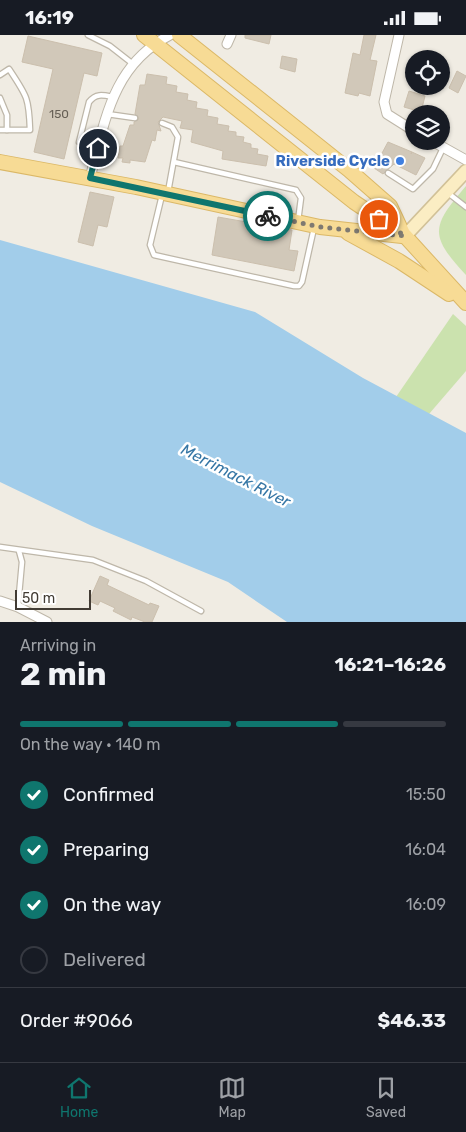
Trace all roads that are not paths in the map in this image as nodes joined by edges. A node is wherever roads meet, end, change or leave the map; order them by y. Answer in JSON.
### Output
{"nodes":[{"id":1,"x":88,"y":35,"type":"edge"},
{"id":2,"x":170,"y":35,"type":"edge"},
{"id":3,"x":179,"y":35,"type":"edge"},
{"id":4,"x":231,"y":35,"type":"edge"},
{"id":5,"x":399,"y":35,"type":"edge"},
{"id":6,"x":149,"y":39,"type":"edge"},
{"id":7,"x":227,"y":44,"type":"dead end"},
{"id":8,"x":133,"y":64,"type":"junction"},
{"id":9,"x":0,"y":75,"type":"edge"},
{"id":10,"x":114,"y":97,"type":"junction"},
{"id":11,"x":0,"y":98,"type":"edge"},
{"id":12,"x":107,"y":114,"type":"junction"},
{"id":13,"x":135,"y":118,"type":"dead end"},
{"id":14,"x":162,"y":123,"type":"dead end"},
{"id":15,"x":405,"y":125,"type":"edge"},
{"id":16,"x":0,"y":130,"type":"edge"},
{"id":17,"x":7,"y":130,"type":"junction"},
{"id":18,"x":98,"y":148,"type":"junction"},
{"id":19,"x":442,"y":150,"type":"edge"},
{"id":20,"x":447,"y":150,"type":"edge"},
{"id":21,"x":466,"y":160,"type":"edge"},
{"id":22,"x":0,"y":162,"type":"edge"},
{"id":23,"x":174,"y":162,"type":"junction"},
{"id":24,"x":466,"y":171,"type":"edge"},
{"id":25,"x":388,"y":173,"type":"dead end"},
{"id":26,"x":90,"y":178,"type":"junction"},
{"id":27,"x":447,"y":193,"type":"junction"},
{"id":28,"x":165,"y":194,"type":"junction"},
{"id":29,"x":466,"y":207,"type":"edge"},
{"id":30,"x":298,"y":222,"type":"junction"},
{"id":31,"x":314,"y":226,"type":"junction"},
{"id":32,"x":340,"y":230,"type":"junction"},
{"id":33,"x":405,"y":236,"type":"junction"},
{"id":34,"x":466,"y":304,"type":"edge"},
{"id":35,"x":0,"y":547,"type":"edge"},
{"id":36,"x":19,"y":551,"type":"junction"},
{"id":37,"x":0,"y":601,"type":"edge"},
{"id":38,"x":18,"y":607,"type":"junction"},
{"id":39,"x":201,"y":611,"type":"dead end"},
{"id":40,"x":47,"y":622,"type":"edge"}],
"edges":[{"from":1,"to":8,"type":"lane"},
{"from":2,"to":6,"type":"street"},
{"from":3,"to":33,"type":"main road"},
{"from":4,"to":7,"type":"street"},
{"from":5,"to":15,"type":"street"},
{"from":6,"to":8,"type":"street"},
{"from":6,"to":33,"type":"main road"},
{"from":8,"to":10,"type":"street"},
{"from":9,"to":17,"type":"lane"},
{"from":10,"to":12,"type":"street"},
{"from":10,"to":18,"type":"lane"},
{"from":11,"to":17,"type":"lane"},
{"from":12,"to":13,"type":"lane"},
{"from":12,"to":18,"type":"street"},
{"from":14,"to":23,"type":"lane"},
{"from":16,"to":17,"type":"lane"},
{"from":18,"to":26,"type":"street"},
{"from":19,"to":25,"type":"lane"},
{"from":20,"to":21,"type":"street"},
{"from":22,"to":26,"type":"main road"},
{"from":23,"to":28,"type":"lane"},
{"from":23,"to":30,"type":"lane"},
{"from":24,"to":27,"type":"main road"},
{"from":26,"to":28,"type":"main road"},
{"from":27,"to":29,"type":"lane"},
{"from":27,"to":33,"type":"main road"},
{"from":28,"to":30,"type":"main road"},
{"from":28,"to":31,"type":"lane"},
{"from":30,"to":31,"type":"main road"},
{"from":31,"to":32,"type":"main road"},
{"from":32,"to":33,"type":"main road"},
{"from":32,"to":34,"type":"main road"},
{"from":33,"to":34,"type":"main road"},
{"from":35,"to":36,"type":"lane"},
{"from":36,"to":38,"type":"lane"},
{"from":36,"to":39,"type":"lane"},
{"from":37,"to":38,"type":"street"},
{"from":38,"to":40,"type":"street"}]}
